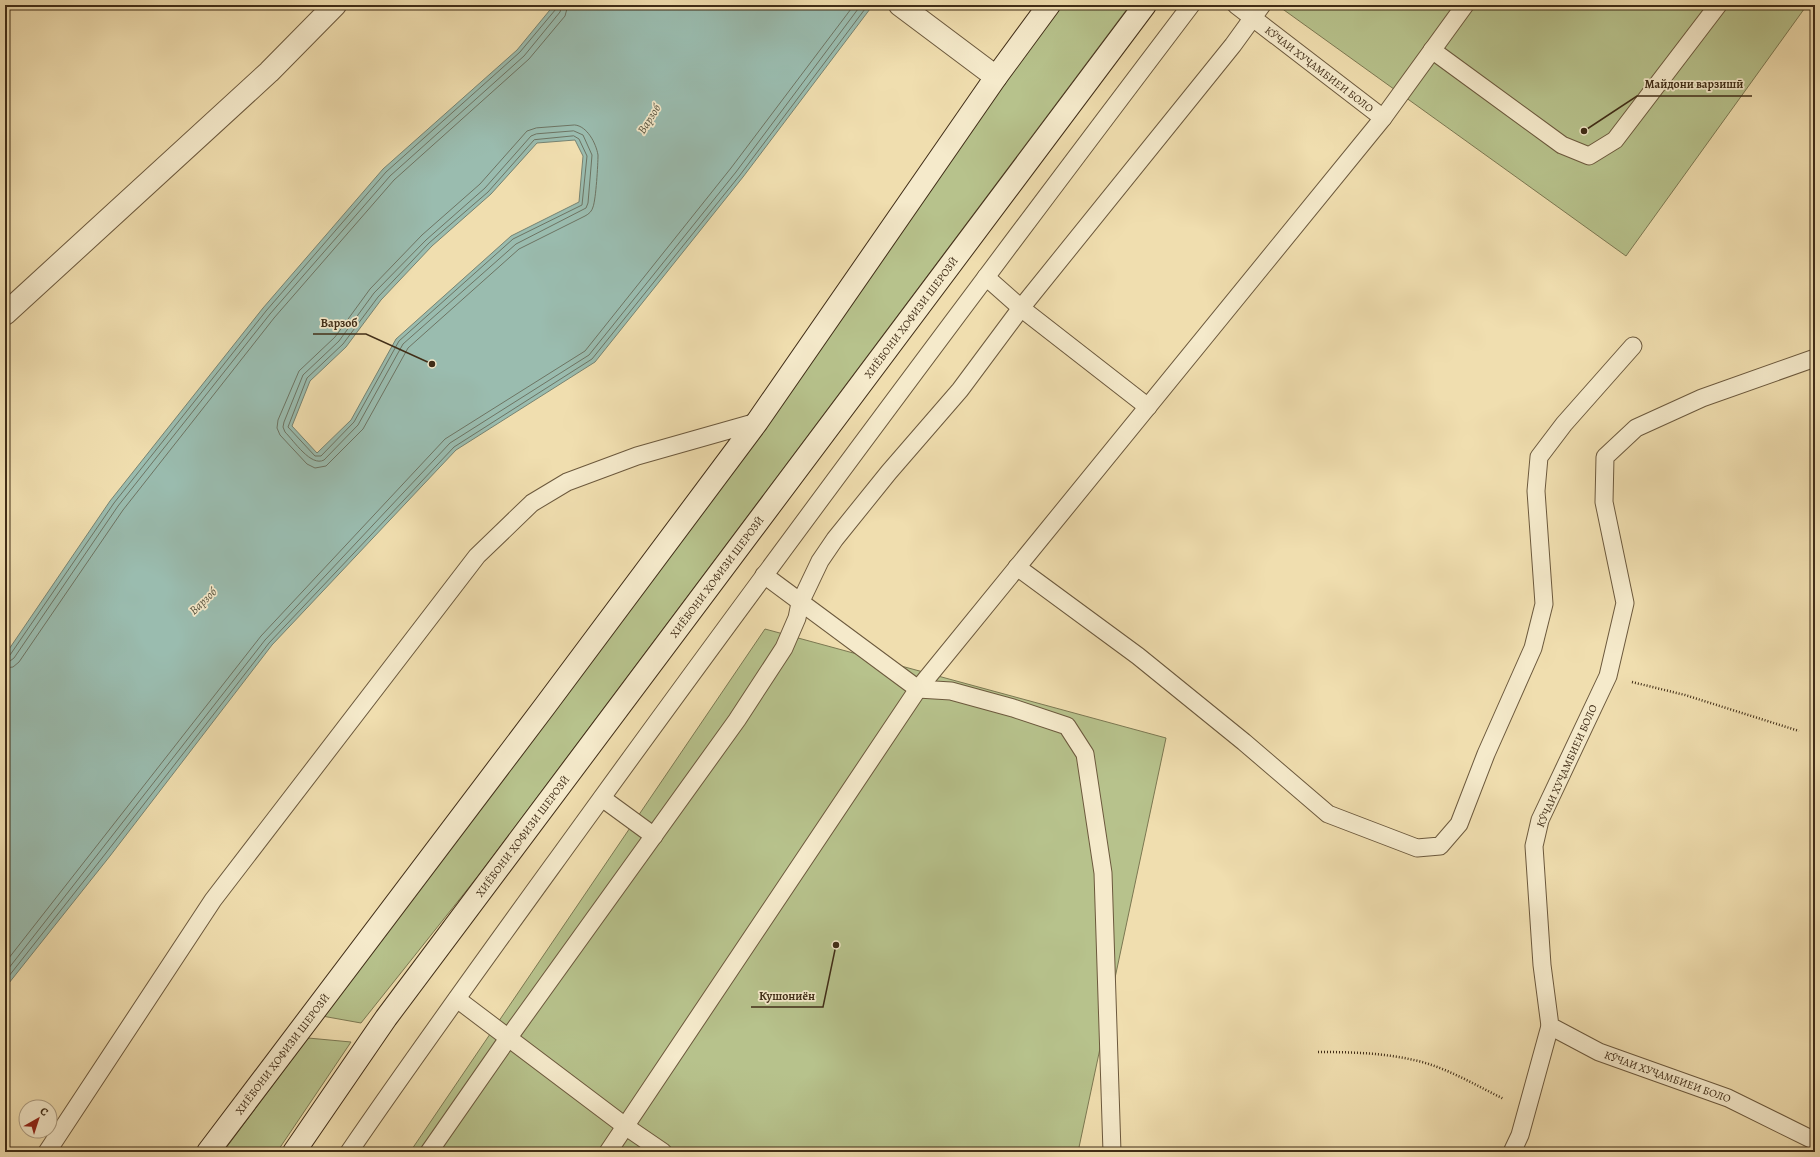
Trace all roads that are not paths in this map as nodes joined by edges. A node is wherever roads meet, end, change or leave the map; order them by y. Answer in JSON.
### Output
{"nodes":[{"id":1,"x":335,"y":5,"type":"edge"},
{"id":2,"x":1049,"y":5,"type":"edge"},
{"id":3,"x":1145,"y":5,"type":"edge"},
{"id":4,"x":1191,"y":5,"type":"edge"},
{"id":5,"x":1236,"y":5,"type":"edge"},
{"id":6,"x":1466,"y":5,"type":"edge"},
{"id":7,"x":1718,"y":5,"type":"edge"},
{"id":8,"x":904,"y":8,"type":"edge"},
{"id":9,"x":1257,"y":11,"type":"edge"},
{"id":10,"x":1432,"y":50,"type":"junction"},
{"id":11,"x":996,"y":77,"type":"junction"},
{"id":12,"x":1383,"y":118,"type":"junction"},
{"id":13,"x":986,"y":277,"type":"junction"},
{"id":14,"x":1022,"y":308,"type":"junction"},
{"id":15,"x":5,"y":314,"type":"edge"},
{"id":16,"x":1633,"y":346,"type":"dead end"},
{"id":17,"x":1815,"y":358,"type":"edge"},
{"id":18,"x":1148,"y":407,"type":"junction"},
{"id":19,"x":757,"y":422,"type":"junction"},
{"id":20,"x":1017,"y":567,"type":"junction"},
{"id":21,"x":764,"y":575,"type":"junction"},
{"id":22,"x":800,"y":603,"type":"junction"},
{"id":23,"x":918,"y":689,"type":"junction"},
{"id":24,"x":602,"y":798,"type":"junction"},
{"id":25,"x":654,"y":836,"type":"junction"},
{"id":26,"x":457,"y":999,"type":"junction"},
{"id":27,"x":1550,"y":1026,"type":"junction"},
{"id":28,"x":509,"y":1037,"type":"junction"},
{"id":29,"x":625,"y":1126,"type":"junction"},
{"id":30,"x":1815,"y":1141,"type":"edge"},
{"id":31,"x":46,"y":1152,"type":"edge"},
{"id":32,"x":208,"y":1152,"type":"edge"},
{"id":33,"x":294,"y":1152,"type":"edge"},
{"id":34,"x":349,"y":1152,"type":"edge"},
{"id":35,"x":429,"y":1152,"type":"edge"},
{"id":36,"x":608,"y":1152,"type":"edge"},
{"id":37,"x":663,"y":1152,"type":"edge"},
{"id":38,"x":1112,"y":1152,"type":"edge"},
{"id":39,"x":1512,"y":1152,"type":"edge"}],
"edges":[{"from":1,"to":15,"type":"main road"},
{"from":2,"to":11,"type":"main road","name":"ХИЁБОНИ ҲОФИЗИ ШЕРОЗӢ"},
{"from":3,"to":33,"type":"main road","name":"ХИЁБОНИ ҲОФИЗИ ШЕРОЗӢ"},
{"from":4,"to":13,"type":"lane"},
{"from":5,"to":9,"type":"lane","name":"КӮЧАИ ХУҶАМБИЕИ БОЛО"},
{"from":6,"to":10,"type":"lane"},
{"from":7,"to":10,"type":"lane"},
{"from":8,"to":11,"type":"main road"},
{"from":9,"to":12,"type":"lane","name":"КӮЧАИ ХУҶАМБИЕИ БОЛО"},
{"from":9,"to":14,"type":"lane"},
{"from":10,"to":12,"type":"lane"},
{"from":11,"to":19,"type":"main road","name":"ХИЁБОНИ ҲОФИЗИ ШЕРОЗӢ"},
{"from":12,"to":18,"type":"lane"},
{"from":13,"to":14,"type":"lane"},
{"from":13,"to":21,"type":"lane"},
{"from":14,"to":18,"type":"lane"},
{"from":14,"to":22,"type":"lane"},
{"from":16,"to":20,"type":"lane"},
{"from":17,"to":27,"type":"lane","name":"КӮЧАИ ХУҶАМБИЕИ БОЛО"},
{"from":18,"to":20,"type":"lane"},
{"from":19,"to":31,"type":"lane"},
{"from":19,"to":32,"type":"main road","name":"ХИЁБОНИ ҲОФИЗИ ШЕРОЗӢ"},
{"from":20,"to":23,"type":"lane"},
{"from":21,"to":22,"type":"lane"},
{"from":21,"to":24,"type":"lane"},
{"from":22,"to":23,"type":"lane"},
{"from":22,"to":25,"type":"lane"},
{"from":23,"to":29,"type":"lane"},
{"from":23,"to":38,"type":"lane"},
{"from":24,"to":25,"type":"lane"},
{"from":24,"to":26,"type":"lane"},
{"from":25,"to":28,"type":"lane"},
{"from":26,"to":28,"type":"lane"},
{"from":26,"to":34,"type":"lane"},
{"from":27,"to":30,"type":"lane","name":"КӮЧАИ ХУҶАМБИЕИ БОЛО"},
{"from":27,"to":39,"type":"lane"},
{"from":28,"to":29,"type":"lane"},
{"from":28,"to":35,"type":"lane"},
{"from":29,"to":36,"type":"lane"},
{"from":29,"to":37,"type":"lane"}]}
